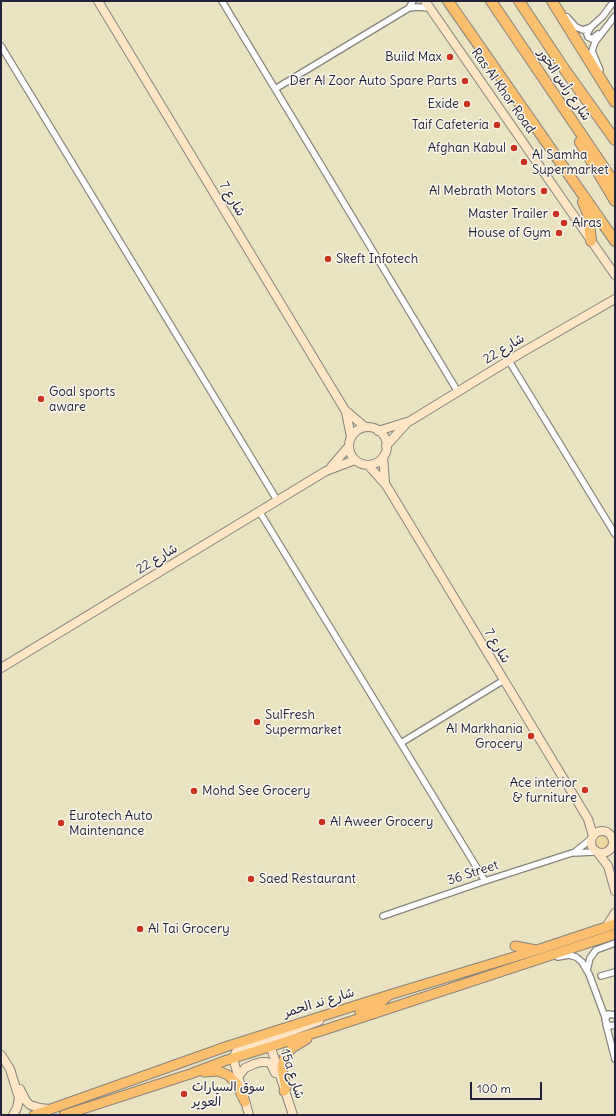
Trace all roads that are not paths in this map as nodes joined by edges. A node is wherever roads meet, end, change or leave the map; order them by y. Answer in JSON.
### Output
{"nodes":[{"id":1,"x":98,"y":1,"type":"edge"},
{"id":2,"x":222,"y":1,"type":"edge"},
{"id":3,"x":413,"y":1,"type":"edge"},
{"id":4,"x":425,"y":1,"type":"edge"},
{"id":5,"x":448,"y":1,"type":"edge"},
{"id":6,"x":491,"y":1,"type":"edge"},
{"id":7,"x":519,"y":1,"type":"edge"},
{"id":8,"x":553,"y":1,"type":"edge"},
{"id":9,"x":614,"y":1,"type":"edge"},
{"id":10,"x":409,"y":8,"type":"junction"},
{"id":11,"x":430,"y":8,"type":"junction"},
{"id":12,"x":615,"y":16,"type":"edge"},
{"id":13,"x":591,"y":27,"type":"junction"},
{"id":14,"x":604,"y":30,"type":"junction"},
{"id":15,"x":1,"y":46,"type":"edge"},
{"id":16,"x":275,"y":89,"type":"junction"},
{"id":17,"x":615,"y":102,"type":"edge"},
{"id":18,"x":577,"y":128,"type":"junction"},
{"id":19,"x":615,"y":140,"type":"edge"},
{"id":20,"x":566,"y":170,"type":"junction"},
{"id":21,"x":615,"y":184,"type":"edge"},
{"id":22,"x":615,"y":202,"type":"edge"},
{"id":23,"x":591,"y":241,"type":"junction"},
{"id":24,"x":615,"y":241,"type":"edge"},
{"id":25,"x":615,"y":275,"type":"edge"},
{"id":26,"x":614,"y":298,"type":"edge"},
{"id":27,"x":509,"y":360,"type":"junction"},
{"id":28,"x":458,"y":392,"type":"junction"},
{"id":29,"x":345,"y":410,"type":"junction"},
{"id":30,"x":410,"y":420,"type":"junction"},
{"id":31,"x":365,"y":427,"type":"junction"},
{"id":32,"x":378,"y":431,"type":"junction"},
{"id":33,"x":351,"y":437,"type":"junction"},
{"id":34,"x":349,"y":446,"type":"junction"},
{"id":35,"x":386,"y":446,"type":"junction"},
{"id":36,"x":383,"y":457,"type":"junction"},
{"id":37,"x":355,"y":460,"type":"junction"},
{"id":38,"x":368,"y":464,"type":"junction"},
{"id":39,"x":326,"y":471,"type":"junction"},
{"id":40,"x":386,"y":485,"type":"junction"},
{"id":41,"x":277,"y":500,"type":"junction"},
{"id":42,"x":259,"y":511,"type":"junction"},
{"id":43,"x":615,"y":534,"type":"edge"},
{"id":44,"x":1,"y":668,"type":"edge"},
{"id":45,"x":504,"y":680,"type":"junction"},
{"id":46,"x":401,"y":743,"type":"junction"},
{"id":47,"x":588,"y":819,"type":"junction"},
{"id":48,"x":610,"y":833,"type":"edge"},
{"id":49,"x":592,"y":837,"type":"junction"},
{"id":50,"x":613,"y":846,"type":"edge"},
{"id":51,"x":597,"y":852,"type":"junction"},
{"id":52,"x":572,"y":853,"type":"junction"},
{"id":53,"x":615,"y":877,"type":"edge"},
{"id":54,"x":485,"y":881,"type":"junction"},
{"id":55,"x":615,"y":891,"type":"edge"},
{"id":56,"x":615,"y":913,"type":"edge"},
{"id":57,"x":383,"y":916,"type":"dead end"},
{"id":58,"x":615,"y":924,"type":"edge"},
{"id":59,"x":606,"y":927,"type":"junction"},
{"id":60,"x":615,"y":934,"type":"edge"},
{"id":61,"x":615,"y":943,"type":"edge"},
{"id":62,"x":515,"y":946,"type":"dead end"},
{"id":63,"x":537,"y":950,"type":"junction"},
{"id":64,"x":540,"y":959,"type":"junction"},
{"id":65,"x":587,"y":970,"type":"junction"},
{"id":66,"x":615,"y":972,"type":"edge"},
{"id":67,"x":601,"y":976,"type":"dead end"},
{"id":68,"x":389,"y":995,"type":"junction"},
{"id":69,"x":597,"y":996,"type":"junction"},
{"id":70,"x":614,"y":1014,"type":"edge"},
{"id":71,"x":606,"y":1020,"type":"junction"},
{"id":72,"x":615,"y":1026,"type":"edge"},
{"id":73,"x":324,"y":1030,"type":"junction"},
{"id":74,"x":266,"y":1041,"type":"junction"},
{"id":75,"x":285,"y":1042,"type":"junction"},
{"id":76,"x":612,"y":1044,"type":"junction"},
{"id":77,"x":228,"y":1046,"type":"junction"},
{"id":78,"x":1,"y":1055,"type":"edge"},
{"id":79,"x":233,"y":1058,"type":"junction"},
{"id":80,"x":615,"y":1059,"type":"edge"},
{"id":81,"x":190,"y":1074,"type":"junction"},
{"id":82,"x":238,"y":1077,"type":"junction"},
{"id":83,"x":117,"y":1078,"type":"dead end"},
{"id":84,"x":12,"y":1079,"type":"junction"},
{"id":85,"x":155,"y":1085,"type":"junction"},
{"id":86,"x":110,"y":1088,"type":"junction"},
{"id":87,"x":284,"y":1091,"type":"junction"},
{"id":88,"x":245,"y":1102,"type":"junction"},
{"id":89,"x":60,"y":1104,"type":"junction"},
{"id":90,"x":13,"y":1115,"type":"edge"},
{"id":91,"x":34,"y":1115,"type":"edge"},
{"id":92,"x":64,"y":1115,"type":"edge"},
{"id":93,"x":249,"y":1115,"type":"edge"},
{"id":94,"x":293,"y":1115,"type":"edge"}],
"edges":[{"from":1,"to":29,"type":"street","name":"شارع 7"},
{"from":2,"to":16,"type":"street"},
{"from":3,"to":10,"type":"street"},
{"from":4,"to":11,"type":"street","name":"Ras Al Khor Road"},
{"from":5,"to":20,"type":"highway"},
{"from":6,"to":18,"type":"highway","name":"شارع رأس الخور"},
{"from":7,"to":19,"type":"highway","name":"شارع رأس الخور"},
{"from":8,"to":13,"type":"street"},
{"from":8,"to":17,"type":"highway"},
{"from":9,"to":13,"type":"street"},
{"from":10,"to":11,"type":"street"},
{"from":10,"to":16,"type":"street"},
{"from":11,"to":23,"type":"street","name":"Ras Al Khor Road"},
{"from":12,"to":14,"type":"street"},
{"from":13,"to":14,"type":"street"},
{"from":14,"to":17,"type":"street"},
{"from":15,"to":41,"type":"street"},
{"from":16,"to":28,"type":"street"},
{"from":18,"to":21,"type":"highway","name":"شارع رأس الخور"},
{"from":18,"to":22,"type":"highway"},
{"from":20,"to":23,"type":"highway"},
{"from":20,"to":24,"type":"highway"},
{"from":23,"to":25,"type":"street","name":"Ras Al Khor Road"},
{"from":26,"to":27,"type":"street","name":"شارع 22"},
{"from":27,"to":28,"type":"street","name":"شارع 22"},
{"from":27,"to":43,"type":"street"},
{"from":28,"to":30,"type":"street","name":"شارع 22"},
{"from":29,"to":31,"type":"street","name":"شارع 7"},
{"from":29,"to":33,"type":"street","name":"شارع 7"},
{"from":30,"to":32,"type":"street","name":"شارع 22"},
{"from":30,"to":35,"type":"street","name":"شارع 22"},
{"from":31,"to":32,"type":"street"},
{"from":31,"to":33,"type":"street"},
{"from":32,"to":35,"type":"street"},
{"from":33,"to":34,"type":"street"},
{"from":34,"to":37,"type":"street"},
{"from":34,"to":39,"type":"street","name":"شارع 22"},
{"from":35,"to":36,"type":"street"},
{"from":36,"to":38,"type":"street"},
{"from":36,"to":40,"type":"street"},
{"from":37,"to":38,"type":"street"},
{"from":37,"to":39,"type":"street","name":"شارع 22"},
{"from":38,"to":40,"type":"street","name":"شارع 7"},
{"from":39,"to":41,"type":"street","name":"شارع 22"},
{"from":40,"to":45,"type":"street","name":"شارع 7"},
{"from":41,"to":42,"type":"street","name":"شارع 22"},
{"from":42,"to":44,"type":"street","name":"شارع 22"},
{"from":42,"to":46,"type":"street"},
{"from":45,"to":46,"type":"street"},
{"from":45,"to":47,"type":"street","name":"شارع 7"},
{"from":46,"to":54,"type":"street"},
{"from":47,"to":48,"type":"street","name":"شارع 7"},
{"from":47,"to":49,"type":"street","name":"شارع 7"},
{"from":48,"to":49,"type":"street"},
{"from":48,"to":50,"type":"street"},
{"from":49,"to":51,"type":"street"},
{"from":49,"to":52,"type":"street","name":"36 Street"},
{"from":50,"to":51,"type":"street"},
{"from":50,"to":53,"type":"street"},
{"from":51,"to":52,"type":"street","name":"36 Street"},
{"from":51,"to":55,"type":"street"},
{"from":52,"to":54,"type":"street","name":"36 Street"},
{"from":54,"to":57,"type":"street","name":"36 Street"},
{"from":56,"to":59,"type":"street"},
{"from":58,"to":59,"type":"main road","name":"شارع ند الحمر"},
{"from":59,"to":63,"type":"main road","name":"شارع ند الحمر"},
{"from":60,"to":64,"type":"main road","name":"شارع ند الحمر"},
{"from":61,"to":65,"type":"street"},
{"from":62,"to":63,"type":"main road"},
{"from":63,"to":68,"type":"main road","name":"شارع ند الحمر"},
{"from":64,"to":65,"type":"street"},
{"from":64,"to":73,"type":"main road","name":"شارع ند الحمر"},
{"from":65,"to":69,"type":"street"},
{"from":66,"to":67,"type":"street"},
{"from":68,"to":74,"type":"main road","name":"شارع ند الحمر"},
{"from":68,"to":75,"type":"main road"},
{"from":69,"to":70,"type":"street"},
{"from":69,"to":71,"type":"street"},
{"from":70,"to":71,"type":"street"},
{"from":71,"to":72,"type":"street"},
{"from":71,"to":76,"type":"street"},
{"from":72,"to":76,"type":"street"},
{"from":73,"to":75,"type":"main road","name":"شارع ند الحمر"},
{"from":73,"to":87,"type":"main road"},
{"from":74,"to":75,"type":"main road","name":"شارع ند الحمر"},
{"from":74,"to":77,"type":"main road","name":"شارع ند الحمر"},
{"from":74,"to":79,"type":"main road","name":"شارع ند الحمر"},
{"from":74,"to":87,"type":"street","name":"15a شارع"},
{"from":76,"to":80,"type":"street"},
{"from":77,"to":85,"type":"main road"},
{"from":77,"to":86,"type":"main road","name":"شارع ند الحمر"},
{"from":78,"to":84,"type":"street"},
{"from":79,"to":81,"type":"main road","name":"شارع ند الحمر"},
{"from":79,"to":82,"type":"street"},
{"from":81,"to":85,"type":"main road","name":"شارع ند الحمر"},
{"from":81,"to":88,"type":"main road"},
{"from":82,"to":87,"type":"street"},
{"from":82,"to":88,"type":"street"},
{"from":83,"to":86,"type":"main road"},
{"from":84,"to":89,"type":"street"},
{"from":84,"to":90,"type":"street"},
{"from":85,"to":92,"type":"main road","name":"شارع ند الحمر"},
{"from":86,"to":89,"type":"main road","name":"شارع ند الحمر"},
{"from":87,"to":94,"type":"street","name":"15a شارع"},
{"from":88,"to":93,"type":"street"},
{"from":89,"to":91,"type":"main road","name":"شارع ند الحمر"}]}
